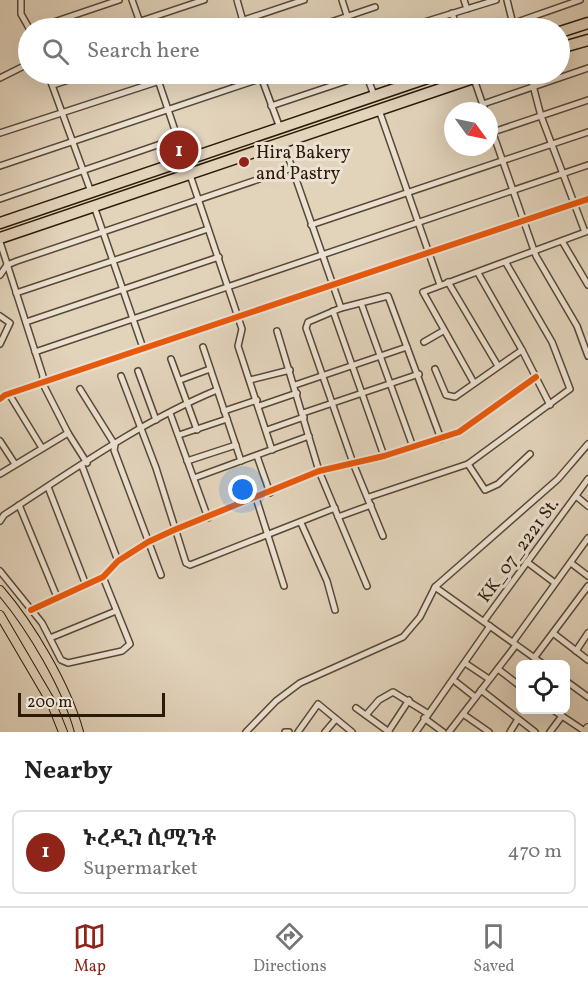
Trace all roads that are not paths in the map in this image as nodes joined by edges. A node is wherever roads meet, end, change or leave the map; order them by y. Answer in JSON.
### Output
{"nodes":[{"id":1,"x":21,"y":0,"type":"edge"},
{"id":2,"x":118,"y":0,"type":"edge"},
{"id":3,"x":132,"y":0,"type":"edge"},
{"id":4,"x":204,"y":0,"type":"edge"},
{"id":5,"x":237,"y":0,"type":"edge"},
{"id":6,"x":304,"y":0,"type":"edge"},
{"id":7,"x":342,"y":0,"type":"edge"},
{"id":8,"x":464,"y":0,"type":"edge"},
{"id":9,"x":495,"y":0,"type":"edge"},
{"id":10,"x":507,"y":0,"type":"edge"},
{"id":11,"x":580,"y":0,"type":"edge"},
{"id":12,"x":375,"y":7,"type":"dead end"},
{"id":13,"x":467,"y":9,"type":"junction"},
{"id":14,"x":452,"y":13,"type":"junction"},
{"id":15,"x":347,"y":17,"type":"junction"},
{"id":16,"x":23,"y":18,"type":"edge"},
{"id":17,"x":65,"y":18,"type":"edge"},
{"id":18,"x":139,"y":18,"type":"edge"},
{"id":19,"x":152,"y":18,"type":"edge"},
{"id":20,"x":242,"y":18,"type":"edge"},
{"id":21,"x":252,"y":18,"type":"edge"},
{"id":22,"x":344,"y":18,"type":"edge"},
{"id":23,"x":436,"y":18,"type":"edge"},
{"id":24,"x":454,"y":18,"type":"edge"},
{"id":25,"x":511,"y":18,"type":"edge"},
{"id":26,"x":534,"y":18,"type":"edge"},
{"id":27,"x":588,"y":23,"type":"edge"},
{"id":28,"x":570,"y":29,"type":"edge"},
{"id":29,"x":588,"y":39,"type":"edge"},
{"id":30,"x":570,"y":45,"type":"edge"},
{"id":31,"x":588,"y":68,"type":"edge"},
{"id":32,"x":18,"y":69,"type":"edge"},
{"id":33,"x":570,"y":74,"type":"edge"},
{"id":34,"x":0,"y":78,"type":"edge"},
{"id":35,"x":56,"y":84,"type":"edge"},
{"id":36,"x":149,"y":84,"type":"edge"},
{"id":37,"x":159,"y":84,"type":"edge"},
{"id":38,"x":238,"y":84,"type":"edge"},
{"id":39,"x":264,"y":84,"type":"edge"},
{"id":40,"x":336,"y":84,"type":"edge"},
{"id":41,"x":370,"y":84,"type":"edge"},
{"id":42,"x":408,"y":84,"type":"edge"},
{"id":43,"x":450,"y":84,"type":"edge"},
{"id":44,"x":476,"y":84,"type":"edge"},
{"id":45,"x":539,"y":84,"type":"edge"},
{"id":46,"x":53,"y":85,"type":"joint"},
{"id":47,"x":533,"y":86,"type":"junction"},
{"id":48,"x":374,"y":95,"type":"junction"},
{"id":49,"x":588,"y":100,"type":"edge"},
{"id":50,"x":482,"y":102,"type":"edge"},
{"id":51,"x":489,"y":102,"type":"edge"},
{"id":52,"x":271,"y":106,"type":"junction"},
{"id":53,"x":168,"y":109,"type":"junction"},
{"id":54,"x":378,"y":109,"type":"junction"},
{"id":55,"x":61,"y":112,"type":"junction"},
{"id":56,"x":542,"y":116,"type":"junction"},
{"id":57,"x":280,"y":128,"type":"junction"},
{"id":58,"x":498,"y":130,"type":"edge"},
{"id":59,"x":588,"y":132,"type":"edge"},
{"id":60,"x":0,"y":133,"type":"edge"},
{"id":61,"x":178,"y":138,"type":"junction"},
{"id":62,"x":72,"y":142,"type":"junction"},
{"id":63,"x":283,"y":142,"type":"junction"},
{"id":64,"x":552,"y":144,"type":"junction"},
{"id":65,"x":498,"y":149,"type":"edge"},
{"id":66,"x":186,"y":160,"type":"junction"},
{"id":67,"x":502,"y":161,"type":"junction"},
{"id":68,"x":588,"y":165,"type":"edge"},
{"id":69,"x":0,"y":166,"type":"edge"},
{"id":70,"x":292,"y":168,"type":"junction"},
{"id":71,"x":83,"y":171,"type":"junction"},
{"id":72,"x":190,"y":173,"type":"junction"},
{"id":73,"x":563,"y":173,"type":"junction"},
{"id":74,"x":513,"y":190,"type":"junction"},
{"id":75,"x":91,"y":192,"type":"junction"},
{"id":76,"x":407,"y":194,"type":"junction"},
{"id":77,"x":0,"y":199,"type":"edge"},
{"id":78,"x":588,"y":199,"type":"edge"},
{"id":79,"x":198,"y":200,"type":"junction"},
{"id":80,"x":574,"y":204,"type":"junction"},
{"id":81,"x":94,"y":206,"type":"junction"},
{"id":82,"x":525,"y":219,"type":"junction"},
{"id":83,"x":0,"y":223,"type":"edge"},
{"id":84,"x":417,"y":223,"type":"junction"},
{"id":85,"x":311,"y":225,"type":"junction"},
{"id":86,"x":208,"y":229,"type":"junction"},
{"id":87,"x":104,"y":232,"type":"junction"},
{"id":88,"x":587,"y":232,"type":"edge"},
{"id":89,"x":0,"y":240,"type":"edge"},
{"id":90,"x":562,"y":241,"type":"junction"},
{"id":91,"x":534,"y":251,"type":"junction"},
{"id":92,"x":427,"y":253,"type":"junction"},
{"id":93,"x":322,"y":255,"type":"junction"},
{"id":94,"x":219,"y":257,"type":"junction"},
{"id":95,"x":113,"y":261,"type":"junction"},
{"id":96,"x":506,"y":263,"type":"junction"},
{"id":97,"x":7,"y":265,"type":"junction"},
{"id":98,"x":478,"y":273,"type":"junction"},
{"id":99,"x":0,"y":275,"type":"edge"},
{"id":100,"x":448,"y":282,"type":"junction"},
{"id":101,"x":332,"y":285,"type":"junction"},
{"id":102,"x":440,"y":285,"type":"junction"},
{"id":103,"x":588,"y":285,"type":"edge"},
{"id":104,"x":229,"y":287,"type":"junction"},
{"id":105,"x":124,"y":289,"type":"junction"},
{"id":106,"x":16,"y":293,"type":"junction"},
{"id":107,"x":361,"y":303,"type":"junction"},
{"id":108,"x":341,"y":308,"type":"junction"},
{"id":109,"x":333,"y":311,"type":"junction"},
{"id":110,"x":0,"y":316,"type":"edge"},
{"id":111,"x":238,"y":316,"type":"junction"},
{"id":112,"x":134,"y":319,"type":"junction"},
{"id":113,"x":26,"y":322,"type":"junction"},
{"id":114,"x":277,"y":331,"type":"dead end"},
{"id":115,"x":443,"y":332,"type":"junction"},
{"id":116,"x":424,"y":342,"type":"dead end"},
{"id":117,"x":0,"y":344,"type":"edge"},
{"id":118,"x":203,"y":347,"type":"dead end"},
{"id":119,"x":407,"y":347,"type":"junction"},
{"id":120,"x":143,"y":348,"type":"junction"},
{"id":121,"x":522,"y":350,"type":"junction"},
{"id":122,"x":35,"y":352,"type":"junction"},
{"id":123,"x":379,"y":356,"type":"junction"},
{"id":124,"x":588,"y":356,"type":"edge"},
{"id":125,"x":171,"y":359,"type":"dead end"},
{"id":126,"x":351,"y":365,"type":"junction"},
{"id":127,"x":498,"y":366,"type":"junction"},
{"id":128,"x":210,"y":369,"type":"junction"},
{"id":129,"x":435,"y":369,"type":"dead end"},
{"id":130,"x":290,"y":370,"type":"junction"},
{"id":131,"x":138,"y":371,"type":"dead end"},
{"id":132,"x":419,"y":374,"type":"junction"},
{"id":133,"x":325,"y":375,"type":"junction"},
{"id":134,"x":121,"y":376,"type":"dead end"},
{"id":135,"x":536,"y":377,"type":"junction"},
{"id":136,"x":180,"y":380,"type":"junction"},
{"id":137,"x":250,"y":380,"type":"junction"},
{"id":138,"x":42,"y":382,"type":"junction"},
{"id":139,"x":474,"y":383,"type":"junction"},
{"id":140,"x":390,"y":384,"type":"junction"},
{"id":141,"x":295,"y":385,"type":"junction"},
{"id":142,"x":80,"y":389,"type":"dead end"},
{"id":143,"x":217,"y":390,"type":"junction"},
{"id":144,"x":297,"y":393,"type":"junction"},
{"id":145,"x":9,"y":394,"type":"junction"},
{"id":146,"x":361,"y":394,"type":"junction"},
{"id":147,"x":0,"y":397,"type":"edge"},
{"id":148,"x":187,"y":402,"type":"junction"},
{"id":149,"x":258,"y":403,"type":"junction"},
{"id":150,"x":334,"y":403,"type":"junction"},
{"id":151,"x":550,"y":405,"type":"junction"},
{"id":152,"x":224,"y":411,"type":"junction"},
{"id":153,"x":170,"y":412,"type":"junction"},
{"id":154,"x":304,"y":415,"type":"junction"},
{"id":155,"x":227,"y":419,"type":"junction"},
{"id":156,"x":156,"y":420,"type":"junction"},
{"id":157,"x":140,"y":429,"type":"junction"},
{"id":158,"x":196,"y":430,"type":"junction"},
{"id":159,"x":267,"y":430,"type":"junction"},
{"id":160,"x":68,"y":433,"type":"junction"},
{"id":161,"x":179,"y":435,"type":"junction"},
{"id":162,"x":309,"y":436,"type":"junction"},
{"id":163,"x":441,"y":439,"type":"junction"},
{"id":164,"x":0,"y":441,"type":"edge"},
{"id":165,"x":588,"y":444,"type":"edge"},
{"id":166,"x":114,"y":445,"type":"junction"},
{"id":167,"x":236,"y":445,"type":"junction"},
{"id":168,"x":413,"y":447,"type":"junction"},
{"id":169,"x":42,"y":448,"type":"junction"},
{"id":170,"x":272,"y":450,"type":"junction"},
{"id":171,"x":530,"y":454,"type":"dead end"},
{"id":172,"x":257,"y":456,"type":"junction"},
{"id":173,"x":384,"y":456,"type":"junction"},
{"id":174,"x":188,"y":461,"type":"junction"},
{"id":175,"x":241,"y":461,"type":"junction"},
{"id":176,"x":353,"y":463,"type":"junction"},
{"id":177,"x":15,"y":464,"type":"junction"},
{"id":178,"x":85,"y":464,"type":"junction"},
{"id":179,"x":468,"y":464,"type":"junction"},
{"id":180,"x":319,"y":471,"type":"junction"},
{"id":181,"x":0,"y":474,"type":"edge"},
{"id":182,"x":194,"y":478,"type":"junction"},
{"id":183,"x":588,"y":479,"type":"edge"},
{"id":184,"x":48,"y":487,"type":"junction"},
{"id":185,"x":270,"y":492,"type":"junction"},
{"id":186,"x":576,"y":496,"type":"junction"},
{"id":187,"x":369,"y":497,"type":"junction"},
{"id":188,"x":256,"y":498,"type":"junction"},
{"id":189,"x":19,"y":505,"type":"junction"},
{"id":190,"x":371,"y":505,"type":"junction"},
{"id":191,"x":588,"y":506,"type":"edge"},
{"id":192,"x":0,"y":508,"type":"edge"},
{"id":193,"x":335,"y":508,"type":"junction"},
{"id":194,"x":4,"y":515,"type":"junction"},
{"id":195,"x":338,"y":517,"type":"junction"},
{"id":196,"x":208,"y":518,"type":"junction"},
{"id":197,"x":0,"y":521,"type":"edge"},
{"id":198,"x":301,"y":523,"type":"junction"},
{"id":199,"x":174,"y":530,"type":"junction"},
{"id":200,"x":269,"y":534,"type":"junction"},
{"id":201,"x":383,"y":536,"type":"dead end"},
{"id":202,"x":588,"y":538,"type":"edge"},
{"id":203,"x":148,"y":542,"type":"junction"},
{"id":204,"x":118,"y":561,"type":"junction"},
{"id":205,"x":527,"y":562,"type":"junction"},
{"id":206,"x":571,"y":563,"type":"junction"},
{"id":207,"x":0,"y":571,"type":"edge"},
{"id":208,"x":161,"y":575,"type":"dead end"},
{"id":209,"x":588,"y":576,"type":"edge"},
{"id":210,"x":103,"y":577,"type":"junction"},
{"id":211,"x":555,"y":583,"type":"junction"},
{"id":212,"x":86,"y":585,"type":"junction"},
{"id":213,"x":284,"y":586,"type":"dead end"},
{"id":214,"x":367,"y":586,"type":"dead end"},
{"id":215,"x":588,"y":586,"type":"edge"},
{"id":216,"x":435,"y":587,"type":"junction"},
{"id":217,"x":0,"y":590,"type":"edge"},
{"id":218,"x":57,"y":597,"type":"junction"},
{"id":219,"x":31,"y":610,"type":"junction"},
{"id":220,"x":335,"y":610,"type":"dead end"},
{"id":221,"x":116,"y":611,"type":"junction"},
{"id":222,"x":0,"y":615,"type":"edge"},
{"id":223,"x":484,"y":621,"type":"junction"},
{"id":224,"x":490,"y":626,"type":"junction"},
{"id":225,"x":553,"y":633,"type":"junction"},
{"id":226,"x":588,"y":633,"type":"edge"},
{"id":227,"x":50,"y":638,"type":"junction"},
{"id":228,"x":514,"y":643,"type":"junction"},
{"id":229,"x":576,"y":651,"type":"junction"},
{"id":230,"x":534,"y":658,"type":"junction"},
{"id":231,"x":537,"y":660,"type":"edge"},
{"id":232,"x":588,"y":660,"type":"edge"},
{"id":233,"x":465,"y":663,"type":"junction"},
{"id":234,"x":498,"y":669,"type":"junction"},
{"id":235,"x":489,"y":680,"type":"junction"},
{"id":236,"x":456,"y":681,"type":"dead end"},
{"id":237,"x":516,"y":683,"type":"edge"},
{"id":238,"x":570,"y":684,"type":"edge"},
{"id":239,"x":481,"y":690,"type":"junction"},
{"id":240,"x":475,"y":697,"type":"junction"},
{"id":241,"x":588,"y":697,"type":"edge"},
{"id":242,"x":410,"y":700,"type":"junction"},
{"id":243,"x":356,"y":708,"type":"dead end"},
{"id":244,"x":463,"y":714,"type":"junction"},
{"id":245,"x":559,"y":714,"type":"edge"},
{"id":246,"x":425,"y":715,"type":"junction"},
{"id":247,"x":366,"y":716,"type":"junction"},
{"id":248,"x":562,"y":716,"type":"junction"},
{"id":249,"x":336,"y":718,"type":"junction"},
{"id":250,"x":518,"y":719,"type":"junction"},
{"id":251,"x":586,"y":731,"type":"edge"},
{"id":252,"x":63,"y":732,"type":"edge"},
{"id":253,"x":79,"y":732,"type":"edge"},
{"id":254,"x":246,"y":732,"type":"edge"},
{"id":255,"x":298,"y":732,"type":"edge"},
{"id":256,"x":326,"y":732,"type":"edge"},
{"id":257,"x":352,"y":732,"type":"edge"},
{"id":258,"x":388,"y":732,"type":"edge"},
{"id":259,"x":416,"y":732,"type":"edge"},
{"id":260,"x":443,"y":732,"type":"edge"},
{"id":261,"x":449,"y":732,"type":"edge"},
{"id":262,"x":489,"y":732,"type":"edge"},
{"id":263,"x":510,"y":732,"type":"edge"},
{"id":264,"x":535,"y":732,"type":"edge"},
{"id":265,"x":550,"y":732,"type":"edge"}],
"edges":[{"from":1,"to":16,"type":"street"},
{"from":2,"to":17,"type":"street"},
{"from":3,"to":18,"type":"street"},
{"from":4,"to":19,"type":"street"},
{"from":5,"to":20,"type":"street"},
{"from":6,"to":21,"type":"street"},
{"from":7,"to":15,"type":"street"},
{"from":8,"to":13,"type":"street"},
{"from":9,"to":13,"type":"street"},
{"from":10,"to":25,"type":"street"},
{"from":11,"to":26,"type":"street"},
{"from":12,"to":15,"type":"street"},
{"from":13,"to":14,"type":"street"},
{"from":14,"to":23,"type":"street"},
{"from":14,"to":24,"type":"street"},
{"from":15,"to":22,"type":"street"},
{"from":27,"to":28,"type":"highway"},
{"from":29,"to":30,"type":"highway"},
{"from":31,"to":33,"type":"street"},
{"from":32,"to":34,"type":"street"},
{"from":35,"to":46,"type":"street"},
{"from":36,"to":55,"type":"street"},
{"from":37,"to":53,"type":"street"},
{"from":38,"to":53,"type":"street"},
{"from":39,"to":52,"type":"street"},
{"from":40,"to":52,"type":"street"},
{"from":41,"to":48,"type":"street"},
{"from":42,"to":48,"type":"highway"},
{"from":43,"to":54,"type":"highway"},
{"from":44,"to":50,"type":"street"},
{"from":45,"to":47,"type":"street"},
{"from":46,"to":55,"type":"street"},
{"from":47,"to":51,"type":"street"},
{"from":47,"to":56,"type":"street"},
{"from":48,"to":57,"type":"highway"},
{"from":49,"to":56,"type":"street"},
{"from":52,"to":57,"type":"street"},
{"from":53,"to":61,"type":"street"},
{"from":53,"to":62,"type":"street"},
{"from":54,"to":63,"type":"highway"},
{"from":54,"to":76,"type":"street"},
{"from":55,"to":60,"type":"street"},
{"from":55,"to":62,"type":"street"},
{"from":56,"to":58,"type":"street"},
{"from":56,"to":64,"type":"street"},
{"from":57,"to":66,"type":"highway"},
{"from":59,"to":64,"type":"street"},
{"from":61,"to":66,"type":"street"},
{"from":61,"to":71,"type":"street"},
{"from":62,"to":69,"type":"street"},
{"from":62,"to":71,"type":"street"},
{"from":63,"to":70,"type":"street"},
{"from":63,"to":72,"type":"highway"},
{"from":64,"to":67,"type":"street"},
{"from":64,"to":73,"type":"street"},
{"from":65,"to":67,"type":"street"},
{"from":66,"to":72,"type":"street"},
{"from":66,"to":75,"type":"highway"},
{"from":67,"to":74,"type":"street"},
{"from":67,"to":76,"type":"street"},
{"from":68,"to":73,"type":"street"},
{"from":70,"to":79,"type":"street"},
{"from":70,"to":85,"type":"street"},
{"from":71,"to":75,"type":"street"},
{"from":71,"to":77,"type":"street"},
{"from":72,"to":79,"type":"street"},
{"from":72,"to":81,"type":"highway"},
{"from":73,"to":74,"type":"street"},
{"from":73,"to":80,"type":"street"},
{"from":74,"to":82,"type":"street"},
{"from":74,"to":84,"type":"street"},
{"from":75,"to":83,"type":"highway"},
{"from":76,"to":84,"type":"street"},
{"from":76,"to":85,"type":"street"},
{"from":78,"to":80,"type":"street"},
{"from":79,"to":86,"type":"street"},
{"from":79,"to":87,"type":"street"},
{"from":80,"to":82,"type":"street"},
{"from":80,"to":88,"type":"street"},
{"from":81,"to":87,"type":"street"},
{"from":81,"to":89,"type":"highway"},
{"from":82,"to":91,"type":"street"},
{"from":82,"to":92,"type":"street"},
{"from":84,"to":92,"type":"street"},
{"from":84,"to":93,"type":"street"},
{"from":85,"to":93,"type":"street"},
{"from":86,"to":94,"type":"street"},
{"from":86,"to":95,"type":"street"},
{"from":87,"to":95,"type":"street"},
{"from":87,"to":97,"type":"street"},
{"from":88,"to":90,"type":"street"},
{"from":89,"to":97,"type":"street"},
{"from":90,"to":91,"type":"street"},
{"from":90,"to":103,"type":"street"},
{"from":91,"to":96,"type":"street"},
{"from":91,"to":124,"type":"street"},
{"from":92,"to":101,"type":"street"},
{"from":92,"to":102,"type":"street"},
{"from":93,"to":101,"type":"street"},
{"from":93,"to":104,"type":"street"},
{"from":94,"to":104,"type":"street"},
{"from":94,"to":105,"type":"street"},
{"from":95,"to":105,"type":"street"},
{"from":95,"to":106,"type":"street"},
{"from":96,"to":98,"type":"street"},
{"from":96,"to":151,"type":"street"},
{"from":97,"to":99,"type":"street"},
{"from":97,"to":106,"type":"street"},
{"from":98,"to":100,"type":"street"},
{"from":98,"to":121,"type":"street"},
{"from":100,"to":102,"type":"street"},
{"from":100,"to":127,"type":"street"},
{"from":101,"to":108,"type":"street"},
{"from":101,"to":111,"type":"street"},
{"from":102,"to":115,"type":"street"},
{"from":104,"to":111,"type":"street"},
{"from":104,"to":112,"type":"street"},
{"from":105,"to":112,"type":"street"},
{"from":105,"to":113,"type":"street"},
{"from":106,"to":113,"type":"street"},
{"from":107,"to":108,"type":"street"},
{"from":107,"to":119,"type":"street"},
{"from":107,"to":123,"type":"street"},
{"from":108,"to":109,"type":"street"},
{"from":109,"to":126,"type":"street"},
{"from":109,"to":133,"type":"street"},
{"from":110,"to":117,"type":"street"},
{"from":111,"to":120,"type":"street"},
{"from":111,"to":137,"type":"street"},
{"from":112,"to":120,"type":"street"},
{"from":112,"to":122,"type":"street"},
{"from":113,"to":122,"type":"street"},
{"from":114,"to":130,"type":"street"},
{"from":115,"to":116,"type":"street"},
{"from":115,"to":139,"type":"street"},
{"from":118,"to":128,"type":"street"},
{"from":119,"to":123,"type":"street"},
{"from":119,"to":132,"type":"street"},
{"from":120,"to":138,"type":"street"},
{"from":121,"to":127,"type":"street"},
{"from":121,"to":135,"type":"street"},
{"from":122,"to":138,"type":"street"},
{"from":123,"to":126,"type":"street"},
{"from":123,"to":140,"type":"street"},
{"from":125,"to":136,"type":"street"},
{"from":126,"to":133,"type":"street"},
{"from":126,"to":146,"type":"street"},
{"from":127,"to":139,"type":"street"},
{"from":128,"to":136,"type":"street"},
{"from":128,"to":143,"type":"street"},
{"from":129,"to":139,"type":"street"},
{"from":130,"to":137,"type":"street"},
{"from":130,"to":141,"type":"street"},
{"from":131,"to":156,"type":"street"},
{"from":132,"to":140,"type":"street"},
{"from":132,"to":163,"type":"street"},
{"from":133,"to":141,"type":"street"},
{"from":133,"to":150,"type":"street"},
{"from":134,"to":157,"type":"street"},
{"from":135,"to":151,"type":"street"},
{"from":135,"to":163,"type":"street"},
{"from":136,"to":148,"type":"street"},
{"from":137,"to":149,"type":"street"},
{"from":138,"to":145,"type":"street"},
{"from":138,"to":160,"type":"street"},
{"from":140,"to":146,"type":"street"},
{"from":140,"to":168,"type":"street"},
{"from":141,"to":144,"type":"street"},
{"from":142,"to":166,"type":"street"},
{"from":143,"to":148,"type":"street"},
{"from":143,"to":152,"type":"street"},
{"from":144,"to":149,"type":"street"},
{"from":144,"to":154,"type":"street"},
{"from":145,"to":147,"type":"street"},
{"from":145,"to":169,"type":"street"},
{"from":146,"to":150,"type":"street"},
{"from":146,"to":173,"type":"street"},
{"from":148,"to":153,"type":"street"},
{"from":148,"to":158,"type":"street"},
{"from":149,"to":152,"type":"street"},
{"from":149,"to":159,"type":"street"},
{"from":150,"to":154,"type":"street"},
{"from":150,"to":176,"type":"street"},
{"from":151,"to":179,"type":"street"},
{"from":152,"to":155,"type":"street"},
{"from":153,"to":156,"type":"street"},
{"from":153,"to":161,"type":"street"},
{"from":154,"to":159,"type":"street"},
{"from":154,"to":162,"type":"street"},
{"from":155,"to":158,"type":"street"},
{"from":155,"to":167,"type":"street"},
{"from":156,"to":157,"type":"street"},
{"from":157,"to":166,"type":"street"},
{"from":157,"to":199,"type":"street"},
{"from":158,"to":161,"type":"street"},
{"from":159,"to":170,"type":"street"},
{"from":160,"to":169,"type":"street"},
{"from":160,"to":178,"type":"street"},
{"from":161,"to":174,"type":"street"},
{"from":162,"to":170,"type":"street"},
{"from":162,"to":180,"type":"street"},
{"from":163,"to":168,"type":"street"},
{"from":164,"to":177,"type":"street"},
{"from":165,"to":216,"type":"street"},
{"from":166,"to":178,"type":"street"},
{"from":166,"to":203,"type":"street"},
{"from":167,"to":174,"type":"street"},
{"from":167,"to":175,"type":"street"},
{"from":168,"to":173,"type":"street"},
{"from":169,"to":177,"type":"street"},
{"from":170,"to":172,"type":"street"},
{"from":171,"to":179,"type":"street"},
{"from":172,"to":175,"type":"street"},
{"from":172,"to":185,"type":"street"},
{"from":173,"to":176,"type":"street"},
{"from":174,"to":182,"type":"street"},
{"from":175,"to":182,"type":"street"},
{"from":176,"to":180,"type":"street"},
{"from":176,"to":187,"type":"street"},
{"from":177,"to":181,"type":"street"},
{"from":178,"to":184,"type":"street"},
{"from":178,"to":204,"type":"street"},
{"from":179,"to":187,"type":"street"},
{"from":180,"to":185,"type":"street"},
{"from":180,"to":193,"type":"street"},
{"from":182,"to":196,"type":"street"},
{"from":183,"to":186,"type":"street","name":"KK_07_2221 St."},
{"from":184,"to":189,"type":"street"},
{"from":184,"to":212,"type":"street"},
{"from":185,"to":188,"type":"street"},
{"from":186,"to":191,"type":"street"},
{"from":186,"to":205,"type":"street","name":"KK_07_2221 St."},
{"from":187,"to":190,"type":"street"},
{"from":188,"to":196,"type":"street"},
{"from":188,"to":200,"type":"street"},
{"from":189,"to":194,"type":"street"},
{"from":189,"to":218,"type":"street"},
{"from":190,"to":195,"type":"street"},
{"from":190,"to":201,"type":"street"},
{"from":192,"to":194,"type":"street"},
{"from":193,"to":195,"type":"street"},
{"from":193,"to":198,"type":"street"},
{"from":194,"to":197,"type":"street"},
{"from":195,"to":214,"type":"street"},
{"from":196,"to":199,"type":"street"},
{"from":198,"to":200,"type":"street"},
{"from":198,"to":220,"type":"street"},
{"from":199,"to":200,"type":"street"},
{"from":199,"to":203,"type":"street"},
{"from":200,"to":213,"type":"street"},
{"from":202,"to":206,"type":"street"},
{"from":203,"to":204,"type":"street"},
{"from":203,"to":208,"type":"street"},
{"from":204,"to":210,"type":"street"},
{"from":205,"to":211,"type":"street"},
{"from":205,"to":223,"type":"street","name":"KK_07_2221 St."},
{"from":206,"to":209,"type":"street"},
{"from":206,"to":211,"type":"street"},
{"from":207,"to":219,"type":"street"},
{"from":210,"to":212,"type":"street"},
{"from":210,"to":221,"type":"street"},
{"from":211,"to":228,"type":"street"},
{"from":212,"to":218,"type":"street"},
{"from":215,"to":225,"type":"street"},
{"from":216,"to":223,"type":"street"},
{"from":216,"to":254,"type":"street"},
{"from":217,"to":253,"type":"main road"},
{"from":218,"to":219,"type":"street"},
{"from":219,"to":227,"type":"street"},
{"from":221,"to":227,"type":"street"},
{"from":221,"to":227,"type":"street"},
{"from":222,"to":252,"type":"main road"},
{"from":223,"to":224,"type":"street"},
{"from":224,"to":228,"type":"street"},
{"from":224,"to":233,"type":"street"},
{"from":225,"to":229,"type":"street"},
{"from":225,"to":230,"type":"street"},
{"from":226,"to":229,"type":"street"},
{"from":228,"to":230,"type":"street"},
{"from":228,"to":234,"type":"street"},
{"from":229,"to":232,"type":"street"},
{"from":230,"to":231,"type":"street"},
{"from":233,"to":235,"type":"street"},
{"from":233,"to":246,"type":"street"},
{"from":234,"to":235,"type":"street"},
{"from":234,"to":237,"type":"street"},
{"from":235,"to":239,"type":"street"},
{"from":236,"to":240,"type":"street"},
{"from":238,"to":241,"type":"street"},
{"from":239,"to":240,"type":"street"},
{"from":239,"to":250,"type":"street"},
{"from":240,"to":244,"type":"street"},
{"from":242,"to":246,"type":"street"},
{"from":242,"to":247,"type":"street"},
{"from":242,"to":258,"type":"street"},
{"from":243,"to":247,"type":"street"},
{"from":244,"to":261,"type":"street"},
{"from":244,"to":262,"type":"street"},
{"from":245,"to":248,"type":"street"},
{"from":246,"to":259,"type":"street"},
{"from":246,"to":260,"type":"street"},
{"from":247,"to":258,"type":"street"},
{"from":248,"to":251,"type":"street"},
{"from":248,"to":265,"type":"street"},
{"from":249,"to":255,"type":"street"},
{"from":249,"to":256,"type":"street"},
{"from":249,"to":257,"type":"street"},
{"from":250,"to":263,"type":"street"},
{"from":250,"to":264,"type":"street"}]}
